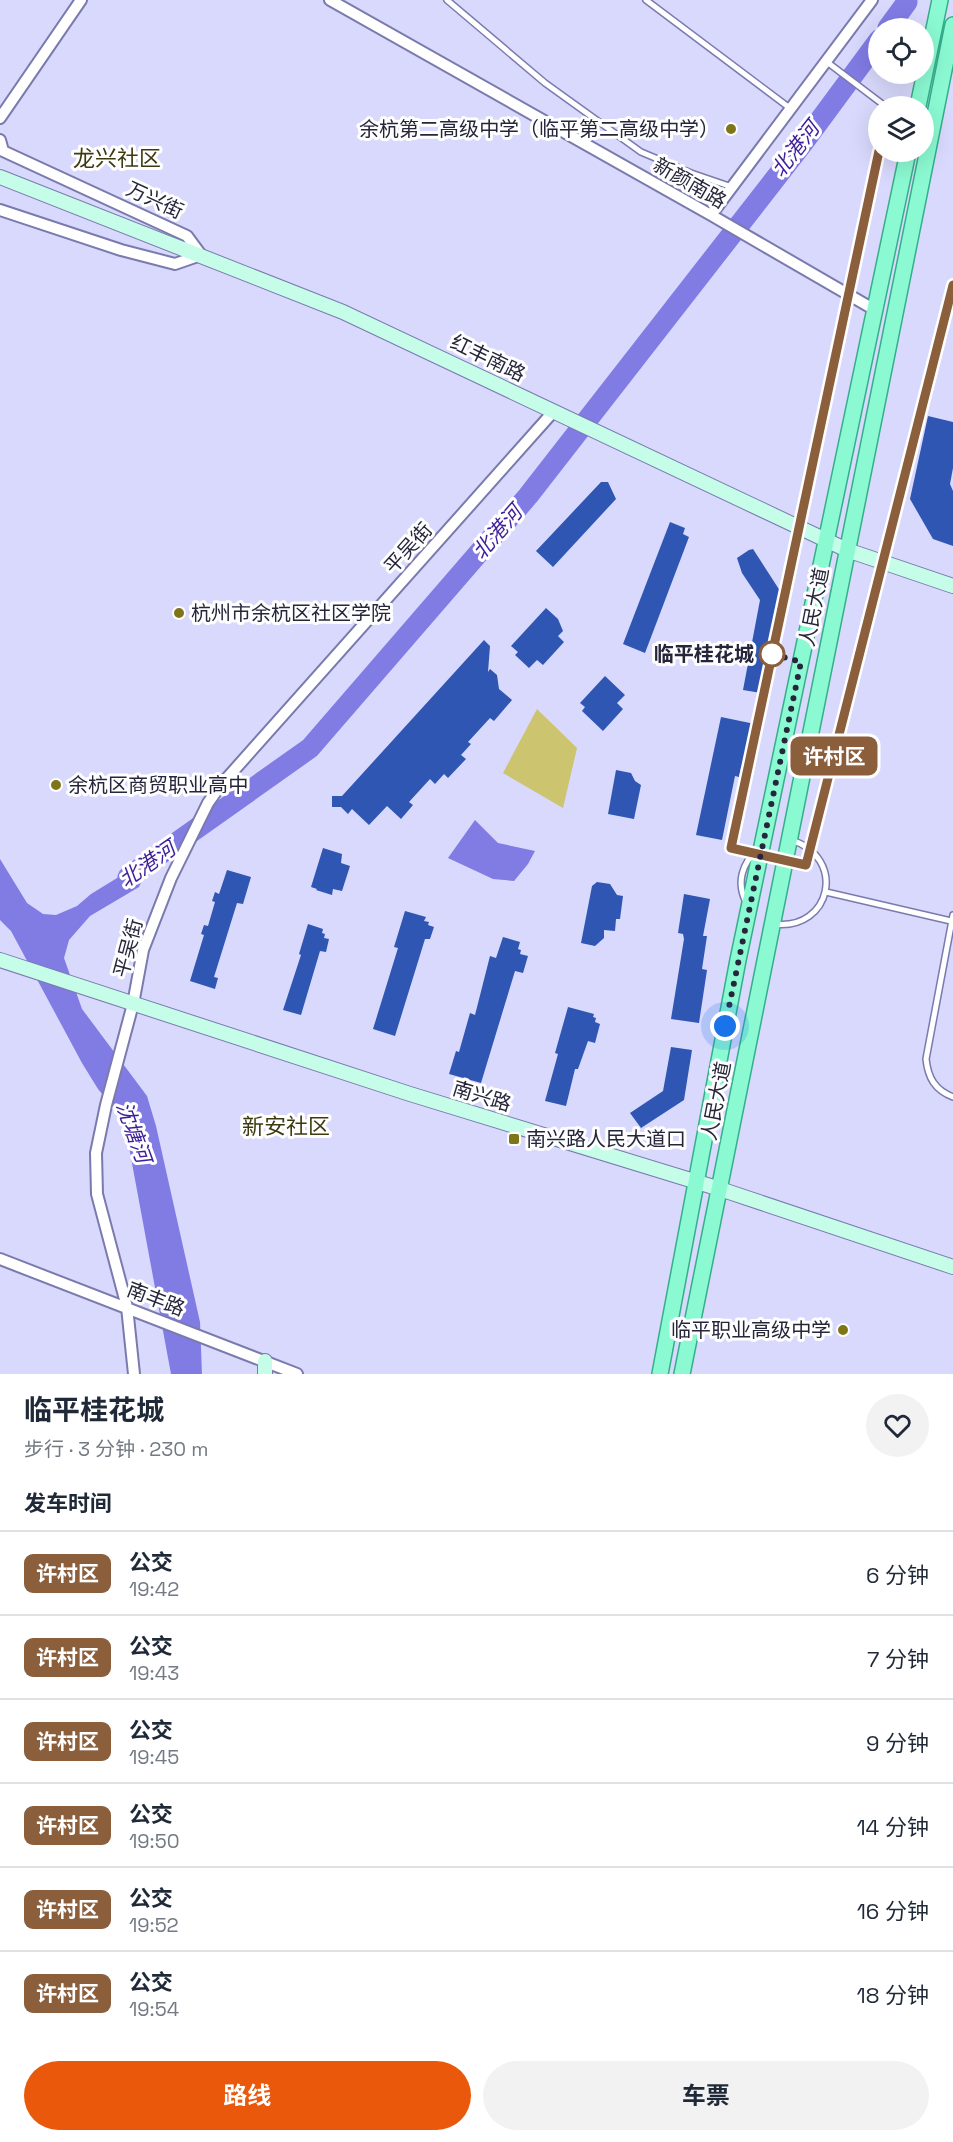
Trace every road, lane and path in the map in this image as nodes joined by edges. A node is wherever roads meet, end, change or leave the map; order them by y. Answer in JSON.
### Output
{"nodes":[{"id":1,"x":81,"y":0,"type":"edge"},
{"id":2,"x":330,"y":0,"type":"edge"},
{"id":3,"x":447,"y":0,"type":"edge"},
{"id":4,"x":646,"y":0,"type":"edge"},
{"id":5,"x":872,"y":0,"type":"edge"},
{"id":6,"x":940,"y":0,"type":"edge"},
{"id":7,"x":953,"y":25,"type":"edge"},
{"id":8,"x":826,"y":61,"type":"junction"},
{"id":9,"x":871,"y":96,"type":"edge"},
{"id":10,"x":920,"y":96,"type":"edge"},
{"id":11,"x":790,"y":109,"type":"junction"},
{"id":12,"x":0,"y":118,"type":"edge"},
{"id":13,"x":0,"y":140,"type":"edge"},
{"id":14,"x":906,"y":162,"type":"edge"},
{"id":15,"x":0,"y":177,"type":"edge"},
{"id":16,"x":732,"y":187,"type":"junction"},
{"id":17,"x":0,"y":210,"type":"edge"},
{"id":18,"x":712,"y":215,"type":"junction"},
{"id":19,"x":201,"y":255,"type":"junction"},
{"id":20,"x":875,"y":310,"type":"junction"},
{"id":21,"x":553,"y":413,"type":"junction"},
{"id":22,"x":826,"y":540,"type":"junction"},
{"id":23,"x":847,"y":550,"type":"junction"},
{"id":24,"x":953,"y":586,"type":"edge"},
{"id":25,"x":789,"y":840,"type":"junction"},
{"id":26,"x":761,"y":846,"type":"dead end"},
{"id":27,"x":826,"y":892,"type":"junction"},
{"id":28,"x":748,"y":908,"type":"junction"},
{"id":29,"x":953,"y":915,"type":"edge"},
{"id":30,"x":951,"y":921,"type":"junction"},
{"id":31,"x":772,"y":924,"type":"junction"},
{"id":32,"x":0,"y":960,"type":"edge"},
{"id":33,"x":133,"y":1004,"type":"junction"},
{"id":34,"x":953,"y":1097,"type":"edge"},
{"id":35,"x":696,"y":1182,"type":"junction"},
{"id":36,"x":720,"y":1189,"type":"junction"},
{"id":37,"x":0,"y":1258,"type":"edge"},
{"id":38,"x":953,"y":1267,"type":"edge"},
{"id":39,"x":127,"y":1307,"type":"junction"},
{"id":40,"x":265,"y":1368,"type":"edge"},
{"id":41,"x":134,"y":1374,"type":"edge"},
{"id":42,"x":297,"y":1374,"type":"edge"},
{"id":43,"x":660,"y":1374,"type":"edge"},
{"id":44,"x":682,"y":1374,"type":"edge"}],
"edges":[{"from":1,"to":12,"type":"street"},
{"from":2,"to":18,"type":"street","name":"新颜南路"},
{"from":3,"to":16,"type":"lane"},
{"from":4,"to":11,"type":"lane"},
{"from":5,"to":8,"type":"street"},
{"from":6,"to":10,"type":"main road"},
{"from":7,"to":23,"type":"main road","name":"人民大道"},
{"from":8,"to":9,"type":"lane"},
{"from":8,"to":11,"type":"street"},
{"from":11,"to":16,"type":"street"},
{"from":13,"to":19,"type":"street","name":"万兴街"},
{"from":14,"to":20,"type":"main road","name":"人民大道"},
{"from":15,"to":19,"type":"street","name":"红丰南路"},
{"from":16,"to":18,"type":"street"},
{"from":17,"to":19,"type":"street"},
{"from":18,"to":20,"type":"street","name":"新颜南路"},
{"from":19,"to":21,"type":"street","name":"红丰南路"},
{"from":20,"to":22,"type":"main road","name":"人民大道"},
{"from":21,"to":22,"type":"street","name":"红丰南路"},
{"from":21,"to":33,"type":"street","name":"平吴街"},
{"from":22,"to":23,"type":"street","name":"红丰南路"},
{"from":22,"to":28,"type":"main road","name":"人民大道"},
{"from":23,"to":24,"type":"street","name":"红丰南路"},
{"from":23,"to":25,"type":"main road","name":"人民大道"},
{"from":25,"to":27,"type":"lane"},
{"from":25,"to":31,"type":"main road","name":"人民大道"},
{"from":26,"to":28,"type":"lane"},
{"from":27,"to":30,"type":"lane"},
{"from":27,"to":31,"type":"lane"},
{"from":28,"to":35,"type":"main road","name":"人民大道"},
{"from":29,"to":30,"type":"lane"},
{"from":30,"to":34,"type":"lane"},
{"from":31,"to":36,"type":"main road","name":"人民大道"},
{"from":32,"to":33,"type":"street","name":"南兴路"},
{"from":33,"to":35,"type":"street","name":"南兴路"},
{"from":33,"to":39,"type":"street","name":"平吴街"},
{"from":35,"to":36,"type":"street","name":"南兴路"},
{"from":35,"to":43,"type":"main road","name":"人民大道"},
{"from":36,"to":38,"type":"street","name":"南兴路"},
{"from":36,"to":44,"type":"main road","name":"人民大道"},
{"from":37,"to":39,"type":"street","name":"南丰路"},
{"from":39,"to":40,"type":"street","name":"南丰路"},
{"from":39,"to":41,"type":"street","name":"平吴街"},
{"from":40,"to":42,"type":"street","name":"南丰路"}]}
